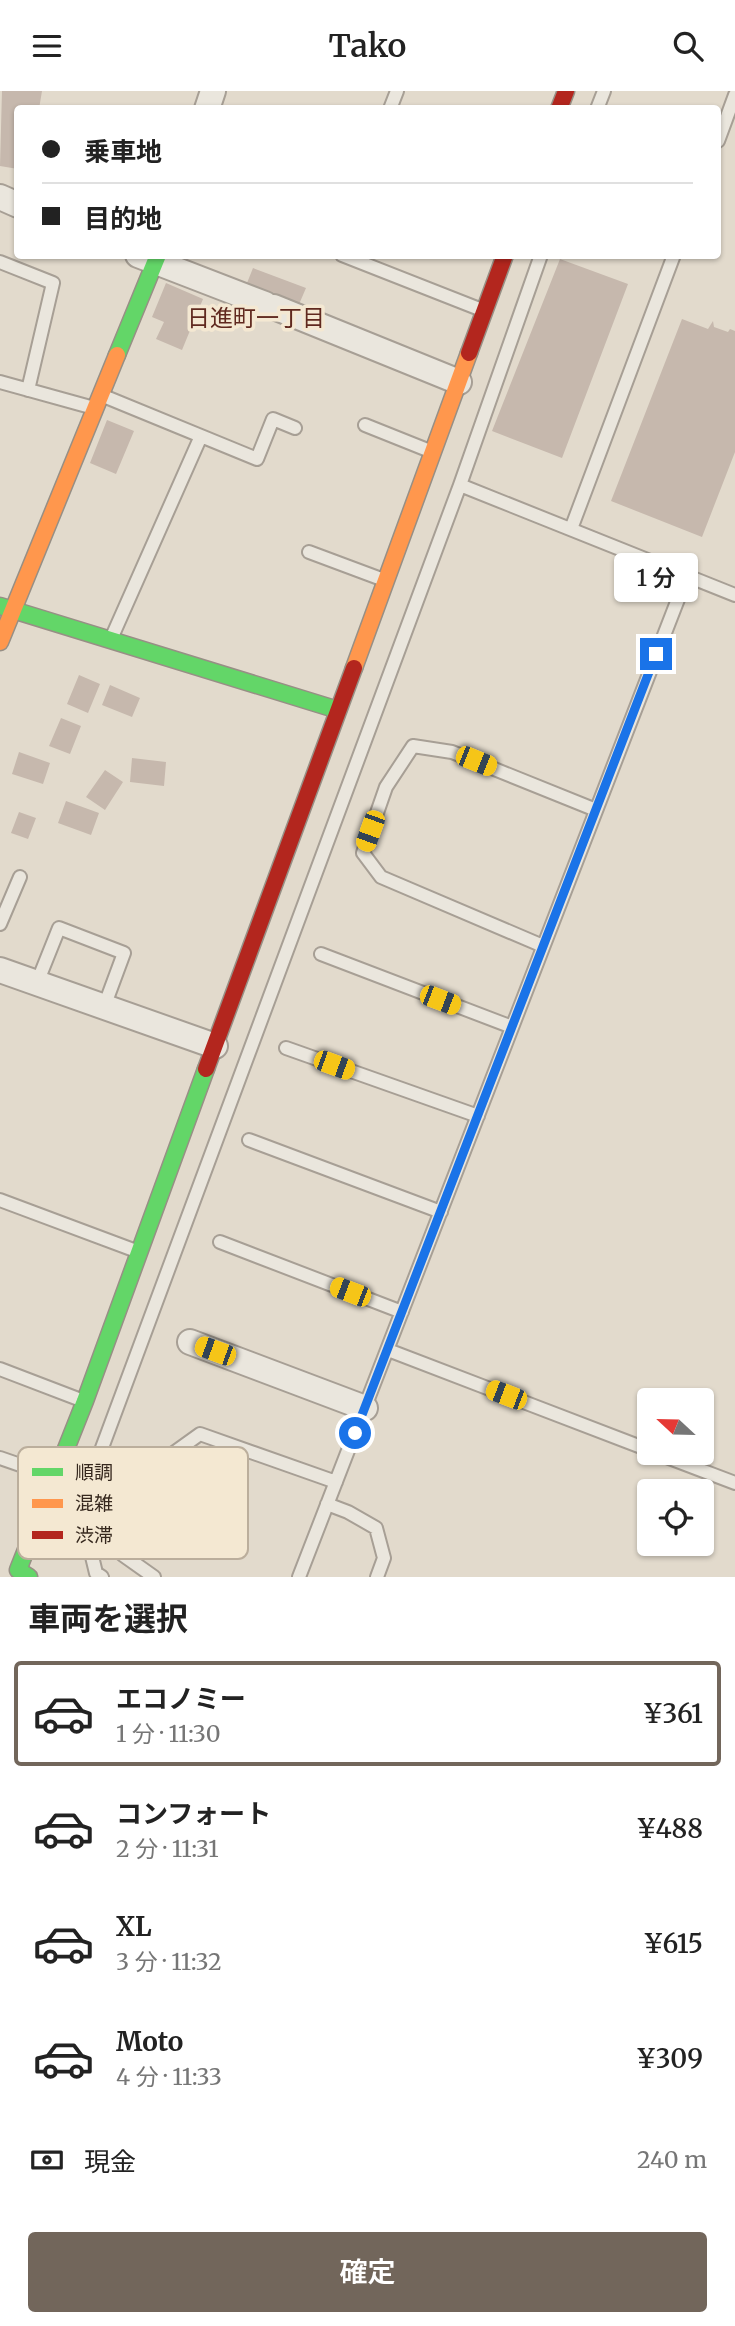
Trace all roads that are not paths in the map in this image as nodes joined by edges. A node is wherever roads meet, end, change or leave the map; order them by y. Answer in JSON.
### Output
{"nodes":[{"id":1,"x":735,"y":95,"type":"edge"},
{"id":2,"x":721,"y":133,"type":"edge"},
{"id":3,"x":150,"y":259,"type":"edge"},
{"id":4,"x":152,"y":259,"type":"edge"},
{"id":5,"x":352,"y":259,"type":"edge"},
{"id":6,"x":504,"y":259,"type":"edge"},
{"id":7,"x":539,"y":259,"type":"edge"},
{"id":8,"x":672,"y":259,"type":"edge"},
{"id":9,"x":0,"y":261,"type":"edge"},
{"id":10,"x":485,"y":311,"type":"junction"},
{"id":11,"x":459,"y":381,"type":"junction"},
{"id":12,"x":0,"y":382,"type":"edge"},
{"id":13,"x":28,"y":390,"type":"junction"},
{"id":14,"x":98,"y":401,"type":"junction"},
{"id":15,"x":365,"y":425,"type":"dead end"},
{"id":16,"x":295,"y":428,"type":"dead end"},
{"id":17,"x":201,"y":436,"type":"junction"},
{"id":18,"x":433,"y":452,"type":"junction"},
{"id":19,"x":460,"y":485,"type":"junction"},
{"id":20,"x":571,"y":529,"type":"junction"},
{"id":21,"x":309,"y":552,"type":"dead end"},
{"id":22,"x":687,"y":576,"type":"junction"},
{"id":23,"x":386,"y":580,"type":"junction"},
{"id":24,"x":735,"y":595,"type":"edge"},
{"id":25,"x":7,"y":608,"type":"edge"},
{"id":26,"x":111,"y":639,"type":"junction"},
{"id":27,"x":0,"y":642,"type":"edge"},
{"id":28,"x":338,"y":710,"type":"junction"},
{"id":29,"x":596,"y":810,"type":"junction"},
{"id":30,"x":20,"y":877,"type":"dead end"},
{"id":31,"x":0,"y":924,"type":"edge"},
{"id":32,"x":544,"y":946,"type":"junction"},
{"id":33,"x":321,"y":954,"type":"dead end"},
{"id":34,"x":0,"y":970,"type":"edge"},
{"id":35,"x":37,"y":983,"type":"junction"},
{"id":36,"x":104,"y":1007,"type":"junction"},
{"id":37,"x":512,"y":1027,"type":"junction"},
{"id":38,"x":215,"y":1046,"type":"junction"},
{"id":39,"x":286,"y":1048,"type":"dead end"},
{"id":40,"x":478,"y":1116,"type":"junction"},
{"id":41,"x":249,"y":1140,"type":"dead end"},
{"id":42,"x":0,"y":1200,"type":"edge"},
{"id":43,"x":441,"y":1212,"type":"junction"},
{"id":44,"x":220,"y":1243,"type":"dead end"},
{"id":45,"x":139,"y":1252,"type":"junction"},
{"id":46,"x":402,"y":1312,"type":"junction"},
{"id":47,"x":190,"y":1342,"type":"dead end"},
{"id":48,"x":388,"y":1350,"type":"junction"},
{"id":49,"x":0,"y":1369,"type":"edge"},
{"id":50,"x":85,"y":1401,"type":"junction"},
{"id":51,"x":365,"y":1408,"type":"junction"},
{"id":52,"x":637,"y":1445,"type":"edge"},
{"id":53,"x":67,"y":1447,"type":"edge"},
{"id":54,"x":102,"y":1447,"type":"edge"},
{"id":55,"x":182,"y":1447,"type":"edge"},
{"id":56,"x":237,"y":1447,"type":"edge"},
{"id":57,"x":248,"y":1451,"type":"edge"},
{"id":58,"x":0,"y":1458,"type":"edge"},
{"id":59,"x":18,"y":1464,"type":"edge"},
{"id":60,"x":688,"y":1465,"type":"edge"},
{"id":61,"x":336,"y":1482,"type":"junction"},
{"id":62,"x":735,"y":1483,"type":"edge"},
{"id":63,"x":327,"y":1504,"type":"junction"},
{"id":64,"x":93,"y":1559,"type":"edge"},
{"id":65,"x":128,"y":1559,"type":"edge"},
{"id":66,"x":102,"y":1577,"type":"edge"},
{"id":67,"x":154,"y":1577,"type":"edge"},
{"id":68,"x":299,"y":1577,"type":"edge"},
{"id":69,"x":377,"y":1577,"type":"edge"}],
"edges":[{"from":1,"to":2,"type":"lane"},
{"from":3,"to":14,"type":"street"},
{"from":4,"to":11,"type":"street"},
{"from":5,"to":10,"type":"lane"},
{"from":6,"to":10,"type":"street"},
{"from":7,"to":19,"type":"lane"},
{"from":8,"to":20,"type":"lane"},
{"from":9,"to":13,"type":"lane"},
{"from":10,"to":11,"type":"street"},
{"from":11,"to":18,"type":"street"},
{"from":12,"to":13,"type":"lane"},
{"from":13,"to":14,"type":"lane"},
{"from":14,"to":17,"type":"lane"},
{"from":14,"to":25,"type":"street"},
{"from":15,"to":18,"type":"lane"},
{"from":16,"to":17,"type":"lane"},
{"from":17,"to":26,"type":"lane"},
{"from":18,"to":23,"type":"street"},
{"from":19,"to":20,"type":"lane"},
{"from":19,"to":54,"type":"lane"},
{"from":20,"to":22,"type":"lane"},
{"from":21,"to":23,"type":"lane"},
{"from":22,"to":24,"type":"lane"},
{"from":22,"to":29,"type":"lane"},
{"from":23,"to":28,"type":"street"},
{"from":25,"to":26,"type":"street"},
{"from":25,"to":27,"type":"street"},
{"from":26,"to":28,"type":"street"},
{"from":28,"to":38,"type":"street"},
{"from":29,"to":32,"type":"lane"},
{"from":29,"to":32,"type":"lane"},
{"from":30,"to":31,"type":"lane"},
{"from":32,"to":37,"type":"lane"},
{"from":33,"to":37,"type":"lane"},
{"from":34,"to":35,"type":"street"},
{"from":35,"to":36,"type":"street"},
{"from":35,"to":36,"type":"lane"},
{"from":36,"to":38,"type":"street"},
{"from":37,"to":40,"type":"lane"},
{"from":38,"to":45,"type":"street"},
{"from":39,"to":40,"type":"lane"},
{"from":40,"to":43,"type":"lane"},
{"from":41,"to":43,"type":"lane"},
{"from":42,"to":45,"type":"lane"},
{"from":43,"to":46,"type":"lane"},
{"from":44,"to":46,"type":"lane"},
{"from":45,"to":50,"type":"street"},
{"from":46,"to":48,"type":"lane"},
{"from":47,"to":51,"type":"street"},
{"from":48,"to":51,"type":"lane"},
{"from":48,"to":52,"type":"lane"},
{"from":49,"to":50,"type":"lane"},
{"from":50,"to":53,"type":"street"},
{"from":51,"to":61,"type":"lane"},
{"from":55,"to":56,"type":"lane"},
{"from":57,"to":61,"type":"lane"},
{"from":58,"to":59,"type":"lane"},
{"from":60,"to":62,"type":"lane"},
{"from":61,"to":63,"type":"lane"},
{"from":63,"to":68,"type":"lane"},
{"from":63,"to":69,"type":"lane"},
{"from":64,"to":66,"type":"lane"},
{"from":65,"to":67,"type":"lane"}]}
